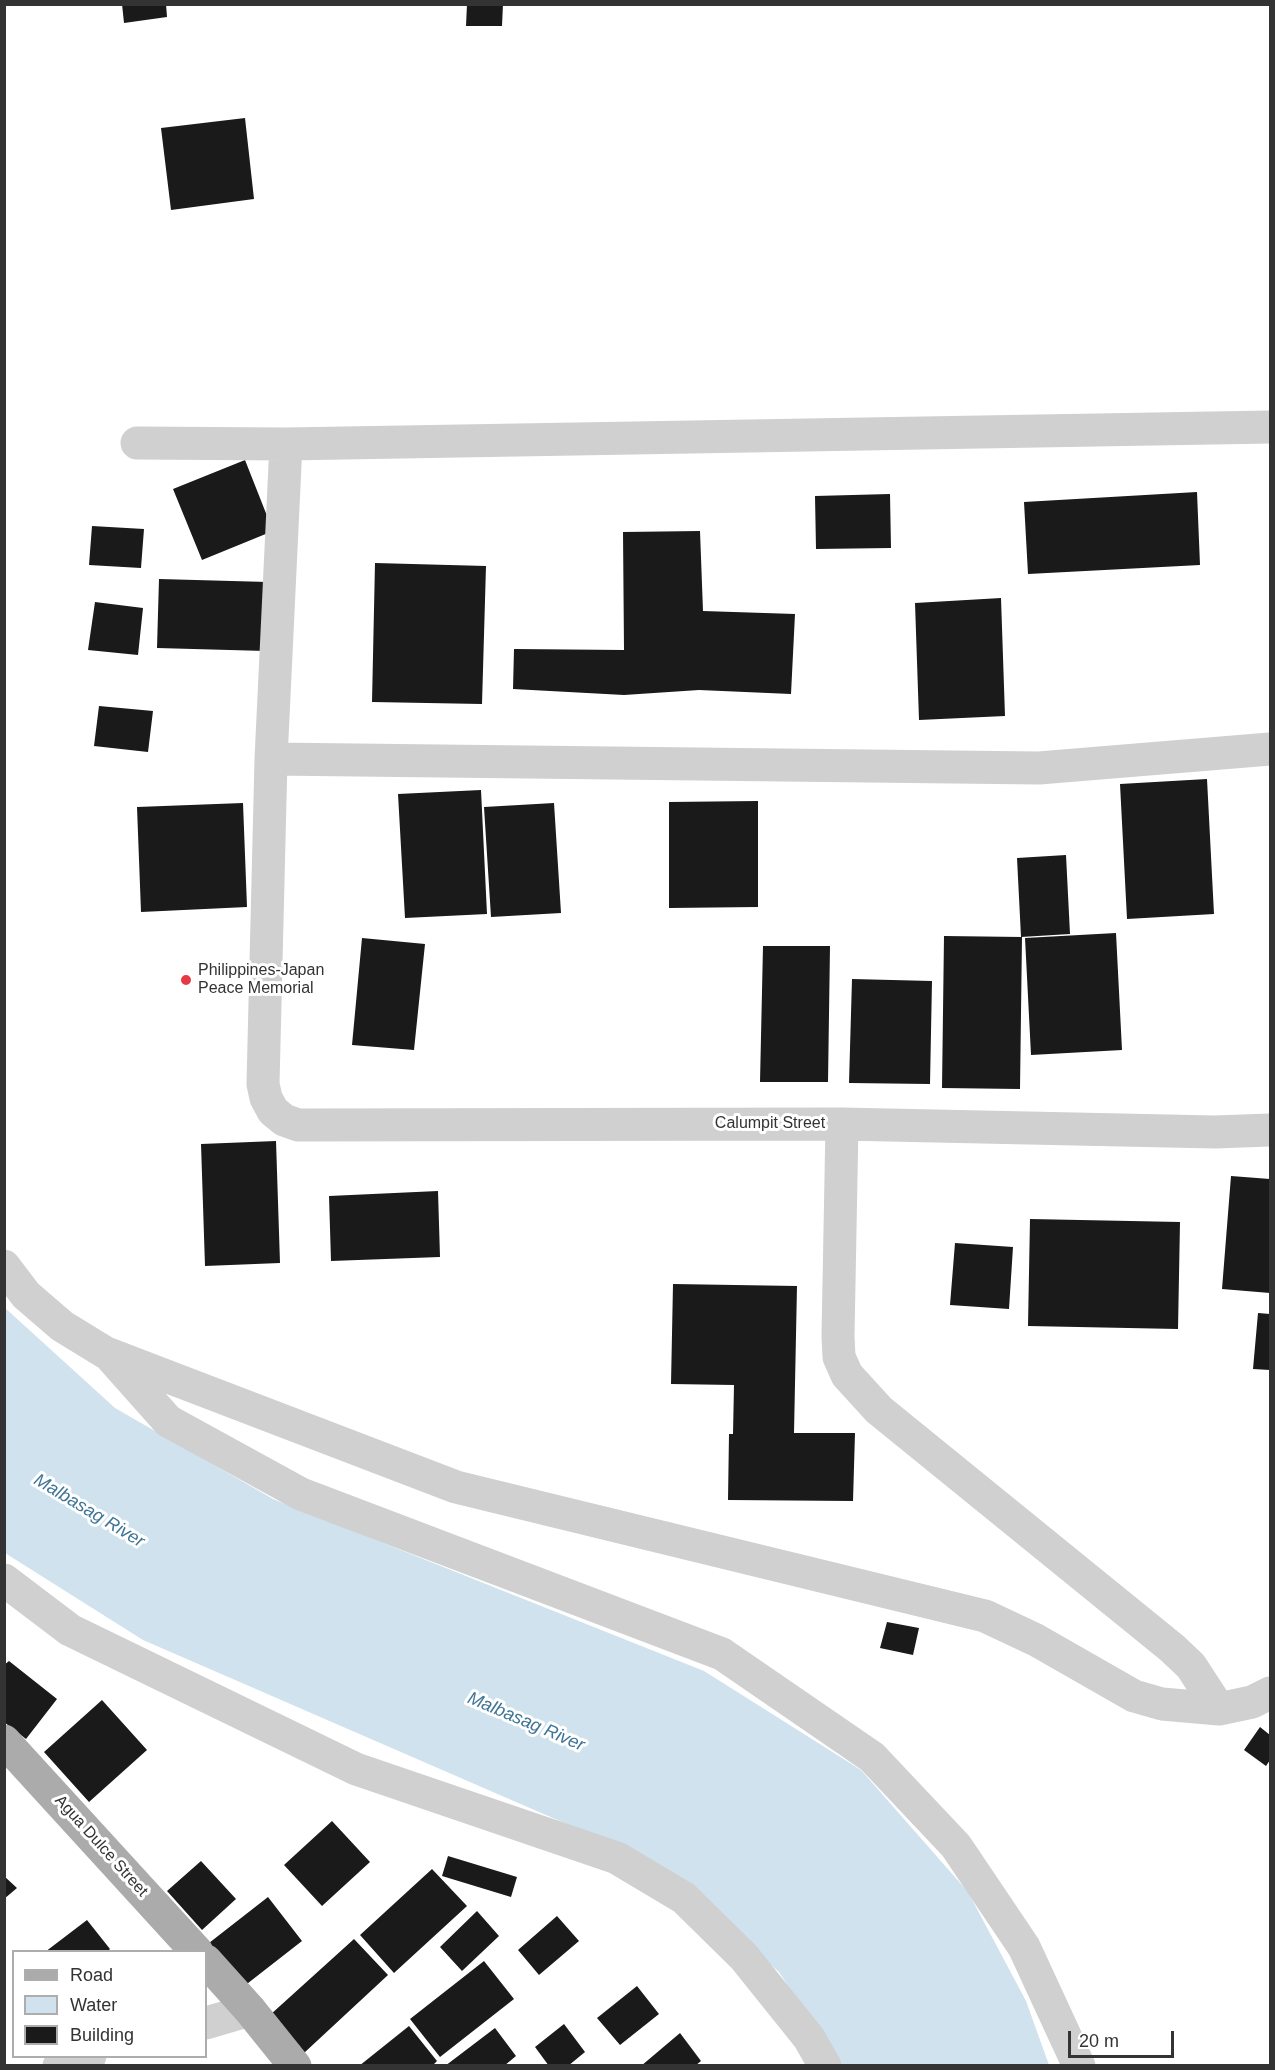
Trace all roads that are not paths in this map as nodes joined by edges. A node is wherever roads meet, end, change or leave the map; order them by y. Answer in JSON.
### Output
{"nodes":[{"id":1,"x":1270,"y":427,"type":"edge"},
{"id":2,"x":137,"y":442,"type":"dead end"},
{"id":3,"x":286,"y":444,"type":"junction"},
{"id":4,"x":1270,"y":749,"type":"edge"},
{"id":5,"x":271,"y":759,"type":"junction"},
{"id":6,"x":842,"y":1124,"type":"junction"},
{"id":7,"x":1270,"y":1130,"type":"edge"},
{"id":8,"x":4,"y":1266,"type":"edge"},
{"id":9,"x":106,"y":1353,"type":"junction"},
{"id":10,"x":4,"y":1580,"type":"edge"},
{"id":11,"x":1270,"y":1694,"type":"edge"},
{"id":12,"x":1219,"y":1709,"type":"junction"},
{"id":13,"x":4,"y":1741,"type":"edge"},
{"id":14,"x":195,"y":1950,"type":"edge"},
{"id":15,"x":207,"y":1962,"type":"edge"},
{"id":16,"x":250,"y":2010,"type":"junction"},
{"id":17,"x":207,"y":2023,"type":"edge"},
{"id":18,"x":84,"y":2058,"type":"edge"},
{"id":19,"x":59,"y":2066,"type":"edge"},
{"id":20,"x":295,"y":2066,"type":"edge"},
{"id":21,"x":825,"y":2066,"type":"edge"},
{"id":22,"x":1079,"y":2066,"type":"edge"}],
"edges":[{"from":1,"to":3,"type":"street"},
{"from":2,"to":3,"type":"street"},
{"from":3,"to":5,"type":"street"},
{"from":4,"to":5,"type":"street"},
{"from":5,"to":6,"type":"street","name":"Calumpit Street"},
{"from":6,"to":7,"type":"street","name":"Calumpit Street"},
{"from":6,"to":12,"type":"street"},
{"from":8,"to":9,"type":"street"},
{"from":9,"to":12,"type":"street"},
{"from":9,"to":22,"type":"street"},
{"from":10,"to":21,"type":"street"},
{"from":11,"to":12,"type":"street"},
{"from":13,"to":14,"type":"main road","name":"Agua Dulce Street"},
{"from":15,"to":16,"type":"main road"},
{"from":16,"to":17,"type":"street"},
{"from":16,"to":20,"type":"main road"},
{"from":18,"to":19,"type":"street"}]}
